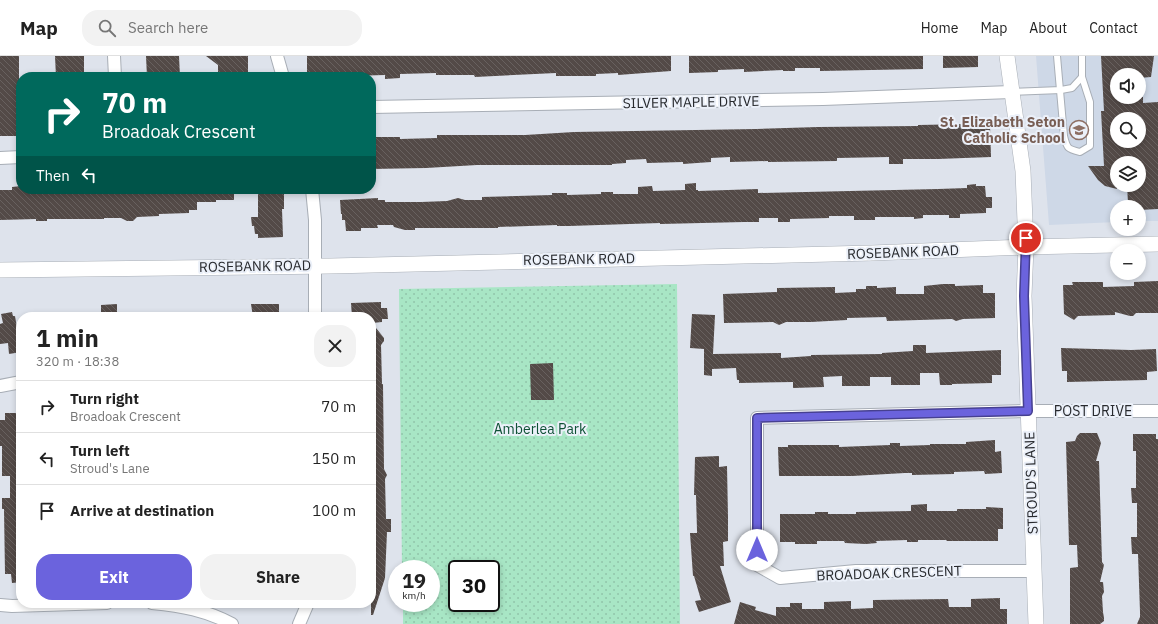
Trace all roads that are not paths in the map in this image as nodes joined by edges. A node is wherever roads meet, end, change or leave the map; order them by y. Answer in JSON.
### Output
{"nodes":[{"id":1,"x":114,"y":56,"type":"edge"},
{"id":2,"x":277,"y":56,"type":"edge"},
{"id":3,"x":1007,"y":56,"type":"edge"},
{"id":4,"x":1057,"y":56,"type":"edge"},
{"id":5,"x":1082,"y":56,"type":"edge"},
{"id":6,"x":115,"y":72,"type":"edge"},
{"id":7,"x":282,"y":72,"type":"edge"},
{"id":8,"x":1082,"y":77,"type":"junction"},
{"id":9,"x":1060,"y":90,"type":"junction"},
{"id":10,"x":1011,"y":92,"type":"junction"},
{"id":11,"x":376,"y":107,"type":"edge"},
{"id":12,"x":0,"y":158,"type":"edge"},
{"id":13,"x":16,"y":158,"type":"edge"},
{"id":14,"x":312,"y":194,"type":"edge"},
{"id":15,"x":1158,"y":244,"type":"edge"},
{"id":16,"x":1026,"y":247,"type":"junction"},
{"id":17,"x":314,"y":266,"type":"junction"},
{"id":18,"x":0,"y":270,"type":"edge"},
{"id":19,"x":315,"y":312,"type":"edge"},
{"id":20,"x":16,"y":383,"type":"edge"},
{"id":21,"x":0,"y":386,"type":"edge"},
{"id":22,"x":1028,"y":411,"type":"junction"},
{"id":23,"x":1158,"y":411,"type":"edge"},
{"id":24,"x":1034,"y":572,"type":"junction"},
{"id":25,"x":0,"y":605,"type":"edge"},
{"id":26,"x":16,"y":606,"type":"edge"},
{"id":27,"x":190,"y":608,"type":"edge"},
{"id":28,"x":306,"y":608,"type":"edge"},
{"id":29,"x":232,"y":624,"type":"edge"},
{"id":30,"x":299,"y":624,"type":"edge"},
{"id":31,"x":1036,"y":624,"type":"edge"}],
"edges":[{"from":1,"to":6,"type":"street"},
{"from":2,"to":7,"type":"street"},
{"from":3,"to":10,"type":"street","name":"STROUD'S LANE"},
{"from":4,"to":9,"type":"lane"},
{"from":5,"to":8,"type":"lane"},
{"from":8,"to":9,"type":"lane"},
{"from":8,"to":9,"type":"lane"},
{"from":9,"to":10,"type":"lane"},
{"from":10,"to":11,"type":"street","name":"SILVER MAPLE DRIVE"},
{"from":10,"to":16,"type":"street","name":"STROUD'S LANE"},
{"from":12,"to":13,"type":"street"},
{"from":14,"to":17,"type":"street"},
{"from":15,"to":16,"type":"street","name":"ROSEBANK ROAD"},
{"from":16,"to":17,"type":"street","name":"ROSEBANK ROAD"},
{"from":16,"to":22,"type":"street","name":"STROUD'S LANE"},
{"from":17,"to":18,"type":"street","name":"ROSEBANK ROAD"},
{"from":17,"to":19,"type":"street"},
{"from":20,"to":21,"type":"street"},
{"from":22,"to":23,"type":"street","name":"POST DRIVE"},
{"from":22,"to":24,"type":"street","name":"STROUD'S LANE"},
{"from":22,"to":24,"type":"street","name":"BROADOAK CRESCENT"},
{"from":24,"to":31,"type":"street","name":"STROUD'S LANE"},
{"from":25,"to":26,"type":"street"},
{"from":27,"to":29,"type":"street"},
{"from":28,"to":30,"type":"street"}]}
